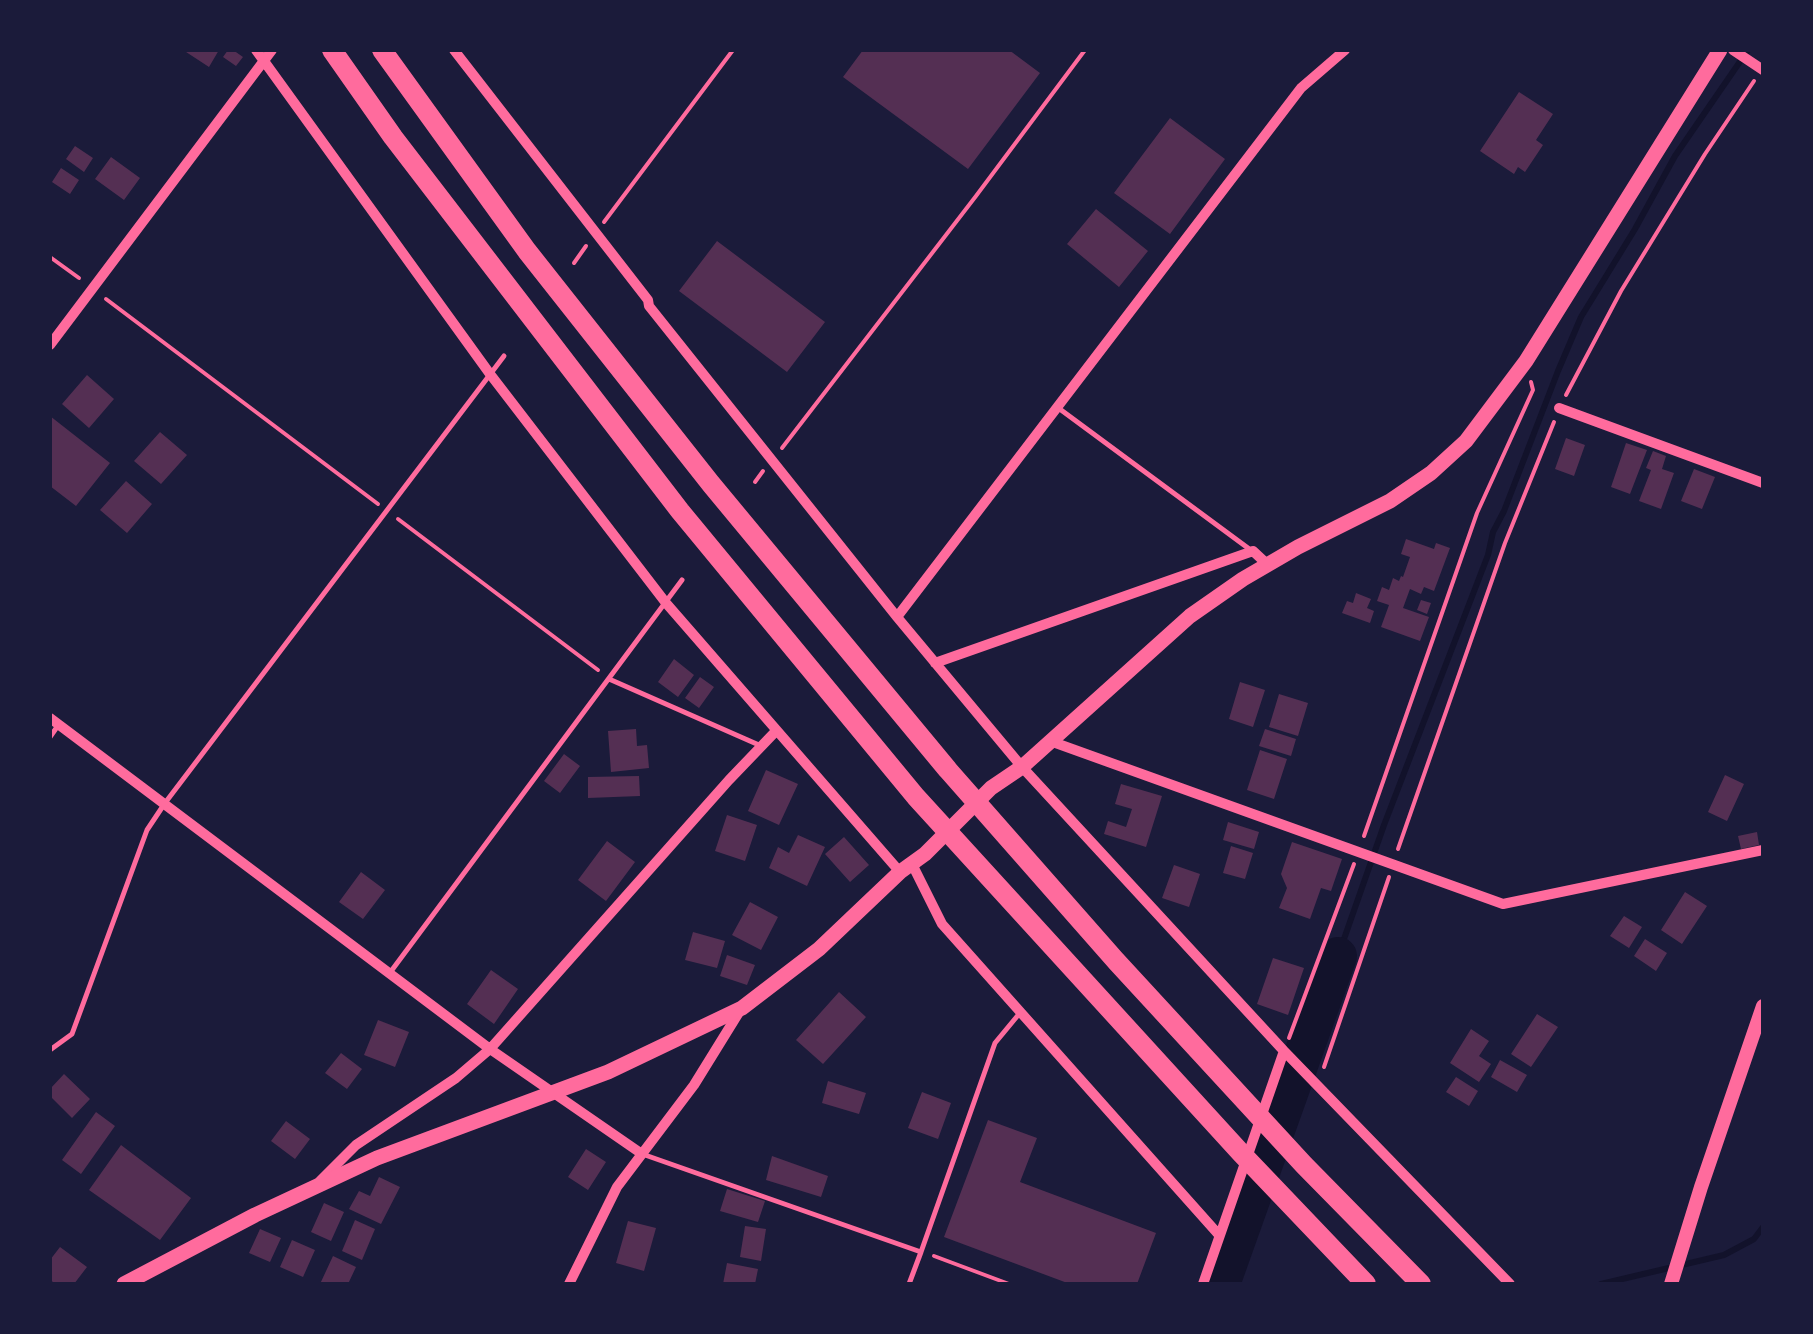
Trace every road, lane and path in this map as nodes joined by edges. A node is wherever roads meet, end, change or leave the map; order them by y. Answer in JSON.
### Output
{"nodes":[{"id":1,"x":256,"y":50,"type":"edge"},
{"id":2,"x":272,"y":50,"type":"edge"},
{"id":3,"x":332,"y":50,"type":"edge"},
{"id":4,"x":382,"y":50,"type":"edge"},
{"id":5,"x":454,"y":50,"type":"edge"},
{"id":6,"x":733,"y":50,"type":"edge"},
{"id":7,"x":1084,"y":50,"type":"edge"},
{"id":8,"x":1345,"y":50,"type":"edge"},
{"id":9,"x":1720,"y":50,"type":"edge"},
{"id":10,"x":1733,"y":50,"type":"edge"},
{"id":11,"x":264,"y":62,"type":"junction"},
{"id":12,"x":1762,"y":69,"type":"edge"},
{"id":13,"x":596,"y":232,"type":"junction"},
{"id":14,"x":50,"y":257,"type":"edge"},
{"id":15,"x":574,"y":262,"type":"dead end"},
{"id":16,"x":92,"y":289,"type":"junction"},
{"id":17,"x":50,"y":345,"type":"edge"},
{"id":18,"x":504,"y":356,"type":"dead end"},
{"id":19,"x":1526,"y":361,"type":"junction"},
{"id":20,"x":490,"y":374,"type":"junction"},
{"id":21,"x":1057,"y":407,"type":"junction"},
{"id":22,"x":1559,"y":408,"type":"junction"},
{"id":23,"x":772,"y":460,"type":"junction"},
{"id":24,"x":755,"y":482,"type":"dead end"},
{"id":25,"x":1763,"y":483,"type":"edge"},
{"id":26,"x":387,"y":511,"type":"junction"},
{"id":27,"x":1252,"y":551,"type":"junction"},
{"id":28,"x":1268,"y":564,"type":"junction"},
{"id":29,"x":682,"y":580,"type":"dead end"},
{"id":30,"x":666,"y":603,"type":"junction"},
{"id":31,"x":897,"y":617,"type":"junction"},
{"id":32,"x":935,"y":663,"type":"junction"},
{"id":33,"x":609,"y":679,"type":"junction"},
{"id":34,"x":54,"y":721,"type":"edge"},
{"id":35,"x":776,"y":731,"type":"junction"},
{"id":36,"x":50,"y":737,"type":"edge"},
{"id":37,"x":1050,"y":741,"type":"junction"},
{"id":38,"x":762,"y":746,"type":"junction"},
{"id":39,"x":1022,"y":767,"type":"junction"},
{"id":40,"x":165,"y":803,"type":"junction"},
{"id":41,"x":1763,"y":850,"type":"edge"},
{"id":42,"x":1358,"y":852,"type":"junction"},
{"id":43,"x":1392,"y":866,"type":"junction"},
{"id":44,"x":906,"y":868,"type":"junction"},
{"id":45,"x":389,"y":974,"type":"junction"},
{"id":46,"x":1763,"y":1006,"type":"edge"},
{"id":47,"x":742,"y":1008,"type":"junction"},
{"id":48,"x":1020,"y":1012,"type":"junction"},
{"id":49,"x":490,"y":1049,"type":"junction"},
{"id":50,"x":50,"y":1050,"type":"edge"},
{"id":51,"x":1287,"y":1054,"type":"junction"},
{"id":52,"x":1318,"y":1086,"type":"junction"},
{"id":53,"x":554,"y":1093,"type":"junction"},
{"id":54,"x":642,"y":1154,"type":"junction"},
{"id":55,"x":314,"y":1188,"type":"junction"},
{"id":56,"x":1219,"y":1235,"type":"junction"},
{"id":57,"x":921,"y":1252,"type":"junction"},
{"id":58,"x":124,"y":1284,"type":"edge"},
{"id":59,"x":569,"y":1284,"type":"edge"},
{"id":60,"x":909,"y":1284,"type":"edge"},
{"id":61,"x":1009,"y":1284,"type":"edge"},
{"id":62,"x":1203,"y":1284,"type":"edge"},
{"id":63,"x":1366,"y":1284,"type":"edge"},
{"id":64,"x":1421,"y":1284,"type":"edge"},
{"id":65,"x":1510,"y":1284,"type":"edge"},
{"id":66,"x":1671,"y":1284,"type":"edge"}],
"edges":[{"from":1,"to":11,"type":"street"},
{"from":2,"to":11,"type":"street"},
{"from":3,"to":63,"type":"highway"},
{"from":4,"to":64,"type":"highway"},
{"from":5,"to":13,"type":"street"},
{"from":6,"to":13,"type":"path"},
{"from":7,"to":23,"type":"path"},
{"from":8,"to":21,"type":"street"},
{"from":9,"to":19,"type":"main road"},
{"from":10,"to":12,"type":"street"},
{"from":11,"to":16,"type":"street"},
{"from":11,"to":20,"type":"street"},
{"from":12,"to":22,"type":"path"},
{"from":13,"to":15,"type":"path"},
{"from":13,"to":23,"type":"street"},
{"from":14,"to":16,"type":"path"},
{"from":16,"to":17,"type":"street"},
{"from":16,"to":26,"type":"path"},
{"from":18,"to":20,"type":"lane"},
{"from":19,"to":28,"type":"main road"},
{"from":19,"to":42,"type":"path"},
{"from":20,"to":26,"type":"lane"},
{"from":20,"to":30,"type":"street"},
{"from":21,"to":27,"type":"lane"},
{"from":21,"to":31,"type":"street"},
{"from":22,"to":25,"type":"street"},
{"from":22,"to":43,"type":"path"},
{"from":23,"to":24,"type":"path"},
{"from":23,"to":31,"type":"street"},
{"from":26,"to":33,"type":"path"},
{"from":26,"to":40,"type":"lane"},
{"from":27,"to":28,"type":"street"},
{"from":27,"to":32,"type":"street"},
{"from":28,"to":37,"type":"main road"},
{"from":29,"to":30,"type":"lane"},
{"from":30,"to":33,"type":"lane"},
{"from":30,"to":35,"type":"street"},
{"from":31,"to":32,"type":"street"},
{"from":32,"to":39,"type":"street"},
{"from":33,"to":38,"type":"lane"},
{"from":33,"to":45,"type":"lane"},
{"from":34,"to":36,"type":"lane"},
{"from":34,"to":40,"type":"street"},
{"from":35,"to":38,"type":"street"},
{"from":35,"to":44,"type":"street"},
{"from":37,"to":39,"type":"main road"},
{"from":37,"to":42,"type":"street"},
{"from":38,"to":49,"type":"street"},
{"from":39,"to":44,"type":"main road"},
{"from":39,"to":51,"type":"street"},
{"from":40,"to":45,"type":"street"},
{"from":40,"to":50,"type":"lane"},
{"from":41,"to":43,"type":"street"},
{"from":42,"to":43,"type":"street"},
{"from":42,"to":51,"type":"path"},
{"from":43,"to":52,"type":"path"},
{"from":44,"to":47,"type":"main road"},
{"from":44,"to":48,"type":"street"},
{"from":45,"to":49,"type":"street"},
{"from":46,"to":66,"type":"street"},
{"from":47,"to":53,"type":"main road"},
{"from":47,"to":54,"type":"street"},
{"from":48,"to":56,"type":"street"},
{"from":48,"to":57,"type":"lane"},
{"from":49,"to":53,"type":"street"},
{"from":49,"to":55,"type":"street"},
{"from":51,"to":52,"type":"street"},
{"from":51,"to":56,"type":"street"},
{"from":52,"to":65,"type":"street"},
{"from":53,"to":54,"type":"street"},
{"from":53,"to":55,"type":"main road"},
{"from":54,"to":57,"type":"lane"},
{"from":54,"to":59,"type":"street"},
{"from":55,"to":58,"type":"main road"},
{"from":56,"to":62,"type":"street"},
{"from":57,"to":60,"type":"lane"},
{"from":57,"to":61,"type":"path"}]}
